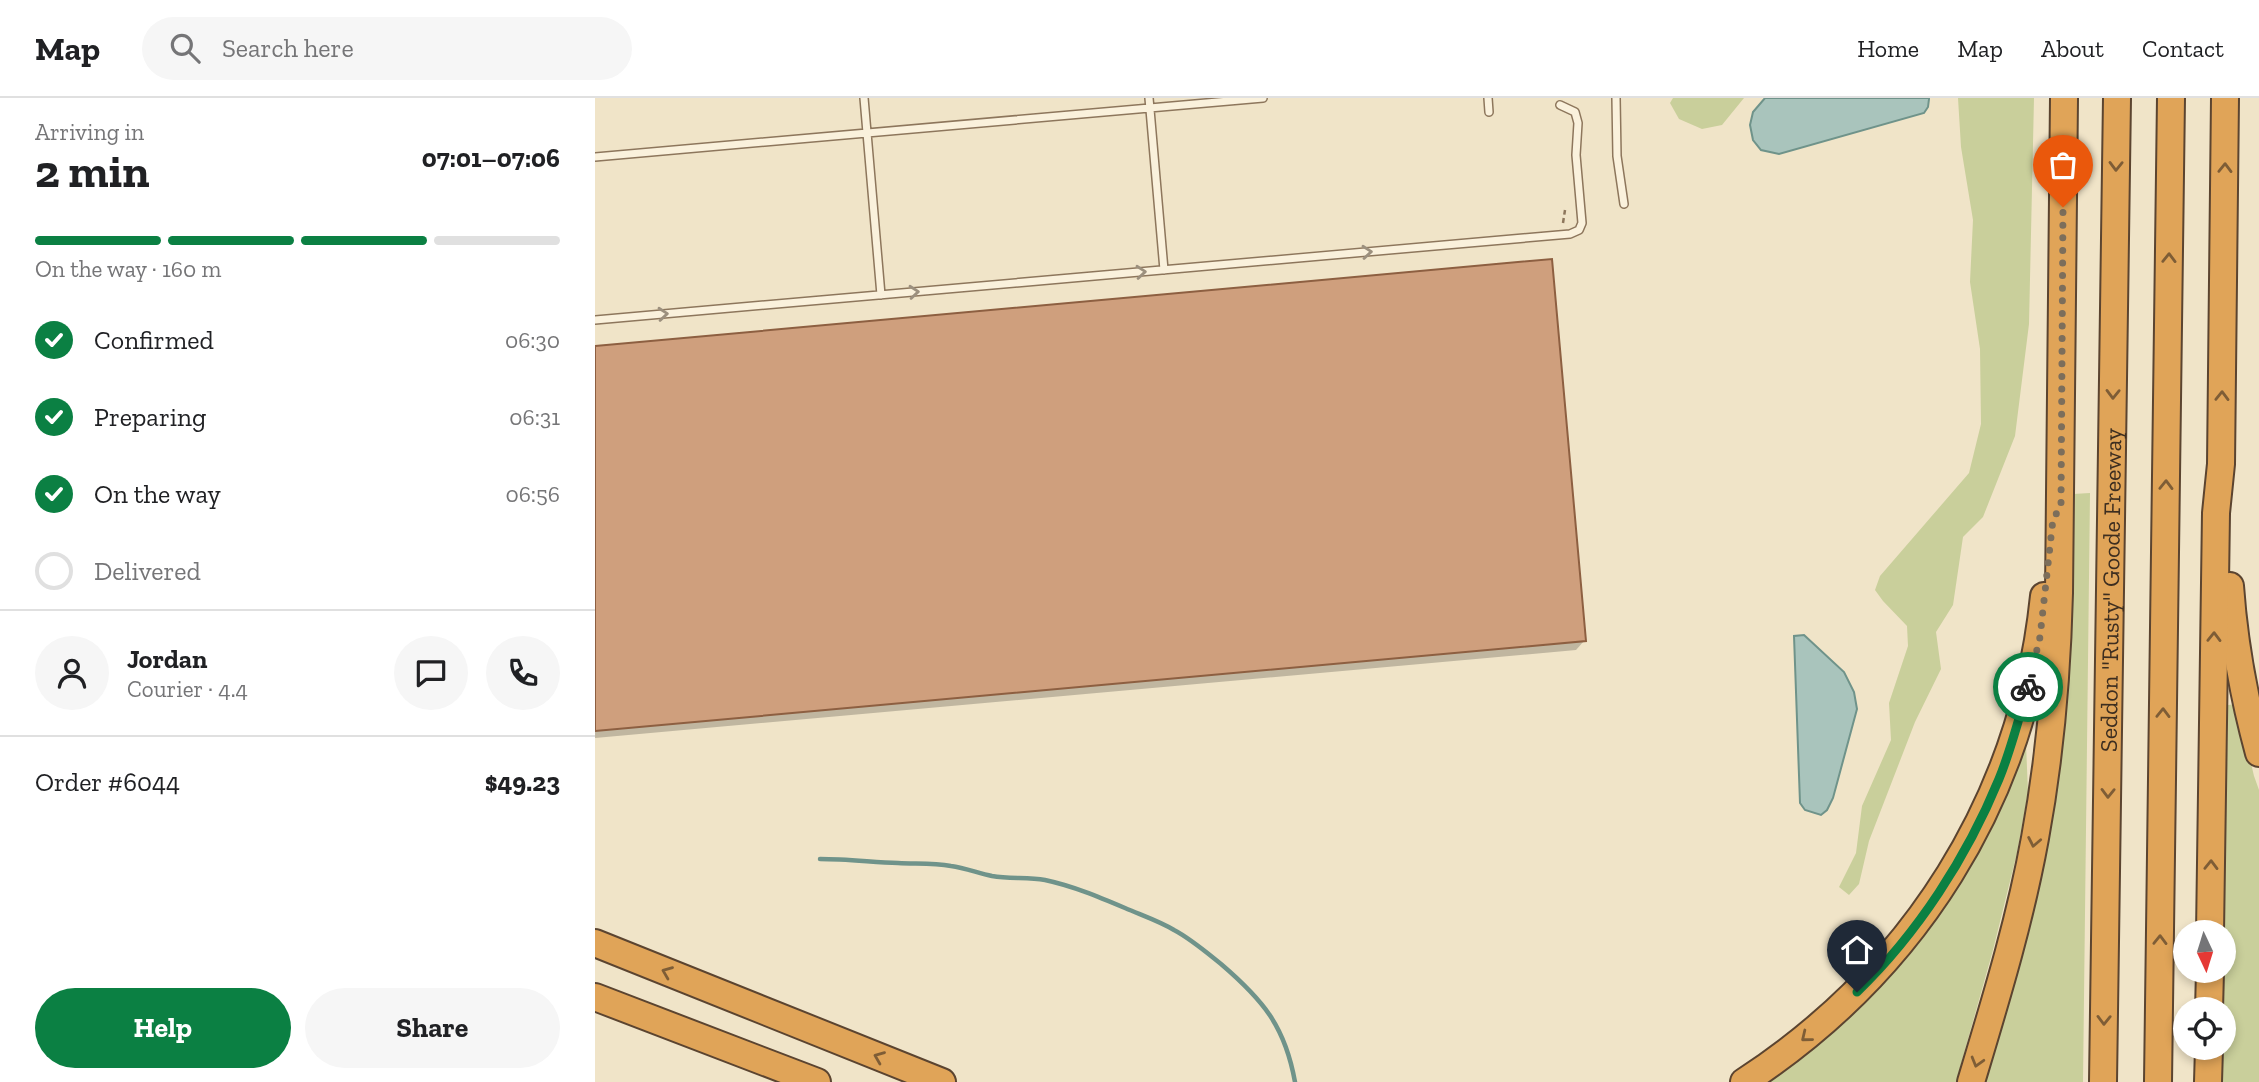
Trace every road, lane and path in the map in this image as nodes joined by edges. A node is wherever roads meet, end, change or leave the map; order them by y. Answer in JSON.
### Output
{"nodes":[{"id":1,"x":864,"y":98,"type":"edge"},
{"id":2,"x":1149,"y":98,"type":"edge"},
{"id":3,"x":1263,"y":98,"type":"edge"},
{"id":4,"x":1488,"y":98,"type":"edge"},
{"id":5,"x":1616,"y":98,"type":"edge"},
{"id":6,"x":2064,"y":98,"type":"edge"},
{"id":7,"x":2117,"y":98,"type":"edge"},
{"id":8,"x":2171,"y":98,"type":"edge"},
{"id":9,"x":2225,"y":98,"type":"edge"},
{"id":10,"x":1560,"y":106,"type":"dead end"},
{"id":11,"x":1150,"y":108,"type":"junction"},
{"id":12,"x":1489,"y":112,"type":"dead end"},
{"id":13,"x":867,"y":133,"type":"junction"},
{"id":14,"x":595,"y":157,"type":"edge"},
{"id":15,"x":1624,"y":204,"type":"dead end"},
{"id":16,"x":1164,"y":270,"type":"junction"},
{"id":17,"x":881,"y":295,"type":"junction"},
{"id":18,"x":595,"y":320,"type":"edge"},
{"id":19,"x":2221,"y":464,"type":"junction"},
{"id":20,"x":2061,"y":506,"type":"junction"},
{"id":21,"x":2259,"y":753,"type":"edge"},
{"id":22,"x":2210,"y":920,"type":"edge"},
{"id":23,"x":595,"y":943,"type":"edge"},
{"id":24,"x":595,"y":996,"type":"edge"},
{"id":25,"x":702,"y":1038,"type":"junction"},
{"id":26,"x":2209,"y":1060,"type":"edge"},
{"id":27,"x":780,"y":1082,"type":"edge"},
{"id":28,"x":817,"y":1082,"type":"edge"},
{"id":29,"x":942,"y":1082,"type":"edge"},
{"id":30,"x":1744,"y":1082,"type":"edge"},
{"id":31,"x":1971,"y":1082,"type":"edge"},
{"id":32,"x":2103,"y":1082,"type":"edge"},
{"id":33,"x":2158,"y":1082,"type":"edge"},
{"id":34,"x":2208,"y":1082,"type":"edge"}],
"edges":[{"from":1,"to":13,"type":"lane"},
{"from":2,"to":11,"type":"lane"},
{"from":3,"to":11,"type":"lane"},
{"from":4,"to":12,"type":"lane"},
{"from":5,"to":15,"type":"lane"},
{"from":6,"to":20,"type":"highway"},
{"from":7,"to":32,"type":"highway","name":"Seddon \"Rusty\" Goode Freeway","one_way":true},
{"from":33,"to":8,"type":"highway","one_way":true},
{"from":19,"to":9,"type":"highway","one_way":true},
{"from":16,"to":10,"type":"lane","one_way":true},
{"from":11,"to":13,"type":"lane"},
{"from":11,"to":16,"type":"lane"},
{"from":13,"to":14,"type":"lane"},
{"from":13,"to":17,"type":"lane"},
{"from":17,"to":16,"type":"lane","one_way":true},
{"from":18,"to":17,"type":"lane","one_way":true},
{"from":19,"to":21,"type":"highway"},
{"from":22,"to":19,"type":"highway","one_way":true},
{"from":20,"to":30,"type":"highway","one_way":true},
{"from":20,"to":31,"type":"highway","one_way":true},
{"from":29,"to":23,"type":"highway","one_way":true},
{"from":24,"to":25,"type":"highway"},
{"from":25,"to":27,"type":"highway"},
{"from":25,"to":28,"type":"highway"},
{"from":26,"to":34,"type":"highway"}]}
